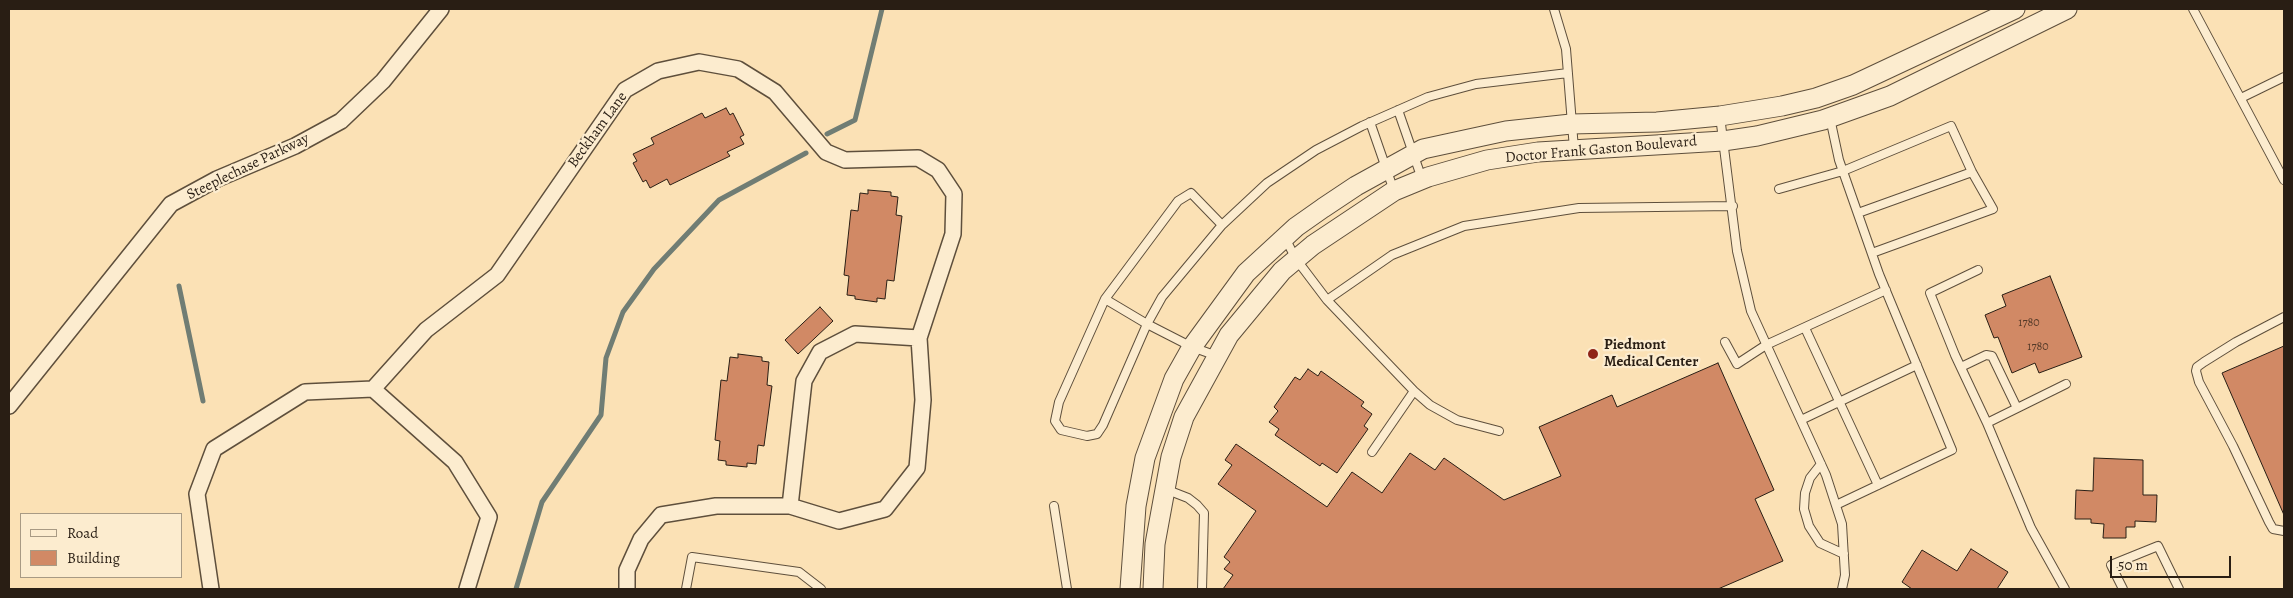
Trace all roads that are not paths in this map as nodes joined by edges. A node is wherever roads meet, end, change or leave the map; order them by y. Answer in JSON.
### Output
{"nodes":[{"id":1,"x":441,"y":9,"type":"edge"},
{"id":2,"x":1554,"y":9,"type":"edge"},
{"id":3,"x":2015,"y":9,"type":"edge"},
{"id":4,"x":2067,"y":9,"type":"edge"},
{"id":5,"x":2193,"y":9,"type":"edge"},
{"id":6,"x":1979,"y":26,"type":"junction"},
{"id":7,"x":1990,"y":48,"type":"junction"},
{"id":8,"x":1568,"y":73,"type":"junction"},
{"id":9,"x":2284,"y":77,"type":"edge"},
{"id":10,"x":2241,"y":98,"type":"junction"},
{"id":11,"x":1398,"y":110,"type":"junction"},
{"id":12,"x":1720,"y":116,"type":"junction"},
{"id":13,"x":1830,"y":118,"type":"junction"},
{"id":14,"x":1370,"y":122,"type":"junction"},
{"id":15,"x":1570,"y":124,"type":"junction"},
{"id":16,"x":1723,"y":140,"type":"junction"},
{"id":17,"x":1574,"y":149,"type":"junction"},
{"id":18,"x":1413,"y":155,"type":"junction"},
{"id":19,"x":1385,"y":170,"type":"junction"},
{"id":20,"x":1843,"y":171,"type":"junction"},
{"id":21,"x":1972,"y":172,"type":"junction"},
{"id":22,"x":1422,"y":179,"type":"junction"},
{"id":23,"x":2284,"y":180,"type":"edge"},
{"id":24,"x":1778,"y":189,"type":"dead end"},
{"id":25,"x":1394,"y":191,"type":"junction"},
{"id":26,"x":1733,"y":206,"type":"junction"},
{"id":27,"x":1858,"y":213,"type":"junction"},
{"id":28,"x":1222,"y":224,"type":"junction"},
{"id":29,"x":1284,"y":238,"type":"junction"},
{"id":30,"x":1872,"y":253,"type":"junction"},
{"id":31,"x":1296,"y":259,"type":"junction"},
{"id":32,"x":1978,"y":270,"type":"dead end"},
{"id":33,"x":1886,"y":290,"type":"junction"},
{"id":34,"x":1105,"y":299,"type":"junction"},
{"id":35,"x":1327,"y":300,"type":"junction"},
{"id":36,"x":2284,"y":317,"type":"edge"},
{"id":37,"x":1147,"y":324,"type":"junction"},
{"id":38,"x":1805,"y":328,"type":"junction"},
{"id":39,"x":919,"y":338,"type":"junction"},
{"id":40,"x":1725,"y":342,"type":"dead end"},
{"id":41,"x":1766,"y":345,"type":"junction"},
{"id":42,"x":1192,"y":347,"type":"junction"},
{"id":43,"x":1217,"y":356,"type":"junction"},
{"id":44,"x":1917,"y":365,"type":"junction"},
{"id":45,"x":1961,"y":367,"type":"junction"},
{"id":46,"x":2066,"y":384,"type":"dead end"},
{"id":47,"x":373,"y":389,"type":"junction"},
{"id":48,"x":1414,"y":391,"type":"junction"},
{"id":49,"x":1840,"y":401,"type":"junction"},
{"id":50,"x":9,"y":406,"type":"edge"},
{"id":51,"x":2017,"y":408,"type":"junction"},
{"id":52,"x":1801,"y":420,"type":"junction"},
{"id":53,"x":1988,"y":423,"type":"junction"},
{"id":54,"x":1498,"y":430,"type":"dead end"},
{"id":55,"x":1372,"y":452,"type":"dead end"},
{"id":56,"x":1821,"y":464,"type":"junction"},
{"id":57,"x":1878,"y":485,"type":"junction"},
{"id":58,"x":1165,"y":488,"type":"junction"},
{"id":59,"x":1836,"y":505,"type":"junction"},
{"id":60,"x":790,"y":506,"type":"junction"},
{"id":61,"x":1054,"y":506,"type":"dead end"},
{"id":62,"x":2284,"y":531,"type":"edge"},
{"id":63,"x":1844,"y":554,"type":"junction"},
{"id":64,"x":817,"y":588,"type":"edge"},
{"id":65,"x":211,"y":589,"type":"edge"},
{"id":66,"x":467,"y":589,"type":"edge"},
{"id":67,"x":627,"y":589,"type":"edge"},
{"id":68,"x":686,"y":589,"type":"edge"},
{"id":69,"x":1067,"y":589,"type":"edge"},
{"id":70,"x":1130,"y":589,"type":"edge"},
{"id":71,"x":1153,"y":589,"type":"edge"},
{"id":72,"x":1202,"y":589,"type":"edge"},
{"id":73,"x":1842,"y":589,"type":"edge"},
{"id":74,"x":2065,"y":589,"type":"edge"},
{"id":75,"x":2123,"y":589,"type":"edge"},
{"id":76,"x":2179,"y":589,"type":"edge"}],
"edges":[{"from":1,"to":50,"type":"street","name":"Steeplechase Parkway"},
{"from":2,"to":8,"type":"lane"},
{"from":3,"to":6,"type":"street","name":"Doctor Frank Gaston Boulevard"},
{"from":4,"to":7,"type":"street","name":"Doctor Frank Gaston Boulevard"},
{"from":5,"to":10,"type":"lane"},
{"from":6,"to":7,"type":"street"},
{"from":6,"to":12,"type":"street","name":"Doctor Frank Gaston Boulevard"},
{"from":7,"to":13,"type":"street","name":"Doctor Frank Gaston Boulevard"},
{"from":8,"to":11,"type":"lane"},
{"from":8,"to":15,"type":"lane"},
{"from":9,"to":10,"type":"lane"},
{"from":10,"to":23,"type":"lane"},
{"from":11,"to":14,"type":"lane"},
{"from":11,"to":18,"type":"lane"},
{"from":12,"to":15,"type":"street","name":"Doctor Frank Gaston Boulevard"},
{"from":12,"to":16,"type":"lane"},
{"from":13,"to":16,"type":"street","name":"Doctor Frank Gaston Boulevard"},
{"from":13,"to":20,"type":"lane"},
{"from":14,"to":19,"type":"lane"},
{"from":14,"to":28,"type":"lane"},
{"from":15,"to":17,"type":"lane"},
{"from":15,"to":18,"type":"street","name":"Doctor Frank Gaston Boulevard"},
{"from":16,"to":17,"type":"street","name":"Doctor Frank Gaston Boulevard"},
{"from":16,"to":26,"type":"lane"},
{"from":17,"to":22,"type":"street","name":"Doctor Frank Gaston Boulevard"},
{"from":18,"to":19,"type":"street","name":"Doctor Frank Gaston Boulevard"},
{"from":18,"to":22,"type":"lane"},
{"from":19,"to":25,"type":"lane"},
{"from":19,"to":29,"type":"street","name":"Doctor Frank Gaston Boulevard"},
{"from":20,"to":21,"type":"lane"},
{"from":20,"to":24,"type":"lane"},
{"from":20,"to":27,"type":"lane"},
{"from":21,"to":27,"type":"lane"},
{"from":21,"to":30,"type":"lane"},
{"from":22,"to":25,"type":"street","name":"Doctor Frank Gaston Boulevard"},
{"from":25,"to":31,"type":"street","name":"Doctor Frank Gaston Boulevard"},
{"from":26,"to":35,"type":"lane"},
{"from":26,"to":41,"type":"lane"},
{"from":27,"to":30,"type":"lane"},
{"from":28,"to":34,"type":"lane"},
{"from":28,"to":37,"type":"lane"},
{"from":29,"to":31,"type":"lane"},
{"from":29,"to":42,"type":"street","name":"Doctor Frank Gaston Boulevard"},
{"from":30,"to":33,"type":"lane"},
{"from":31,"to":35,"type":"lane"},
{"from":31,"to":43,"type":"street","name":"Doctor Frank Gaston Boulevard"},
{"from":32,"to":45,"type":"lane"},
{"from":33,"to":38,"type":"lane"},
{"from":33,"to":44,"type":"lane"},
{"from":34,"to":37,"type":"lane"},
{"from":34,"to":37,"type":"lane"},
{"from":35,"to":48,"type":"lane"},
{"from":36,"to":62,"type":"lane"},
{"from":37,"to":42,"type":"lane"},
{"from":38,"to":41,"type":"lane"},
{"from":38,"to":49,"type":"lane"},
{"from":39,"to":47,"type":"street","name":"Beckham Lane"},
{"from":39,"to":60,"type":"street"},
{"from":39,"to":60,"type":"street","name":"Beckham Lane"},
{"from":40,"to":41,"type":"lane"},
{"from":41,"to":52,"type":"lane"},
{"from":42,"to":43,"type":"lane"},
{"from":42,"to":70,"type":"street","name":"Doctor Frank Gaston Boulevard"},
{"from":43,"to":58,"type":"street","name":"Doctor Frank Gaston Boulevard"},
{"from":44,"to":49,"type":"lane"},
{"from":44,"to":57,"type":"lane"},
{"from":45,"to":51,"type":"lane"},
{"from":45,"to":53,"type":"lane"},
{"from":46,"to":51,"type":"lane"},
{"from":47,"to":65,"type":"street"},
{"from":47,"to":66,"type":"street"},
{"from":48,"to":54,"type":"lane"},
{"from":48,"to":55,"type":"lane"},
{"from":49,"to":52,"type":"lane"},
{"from":49,"to":57,"type":"lane"},
{"from":51,"to":53,"type":"lane"},
{"from":52,"to":56,"type":"lane"},
{"from":53,"to":74,"type":"lane"},
{"from":56,"to":59,"type":"lane"},
{"from":56,"to":63,"type":"lane"},
{"from":57,"to":59,"type":"lane"},
{"from":58,"to":71,"type":"street","name":"Doctor Frank Gaston Boulevard"},
{"from":58,"to":72,"type":"lane"},
{"from":59,"to":63,"type":"lane"},
{"from":60,"to":67,"type":"street","name":"Beckham Lane"},
{"from":61,"to":69,"type":"lane"},
{"from":63,"to":73,"type":"lane"},
{"from":64,"to":68,"type":"lane"},
{"from":75,"to":76,"type":"lane"}]}
